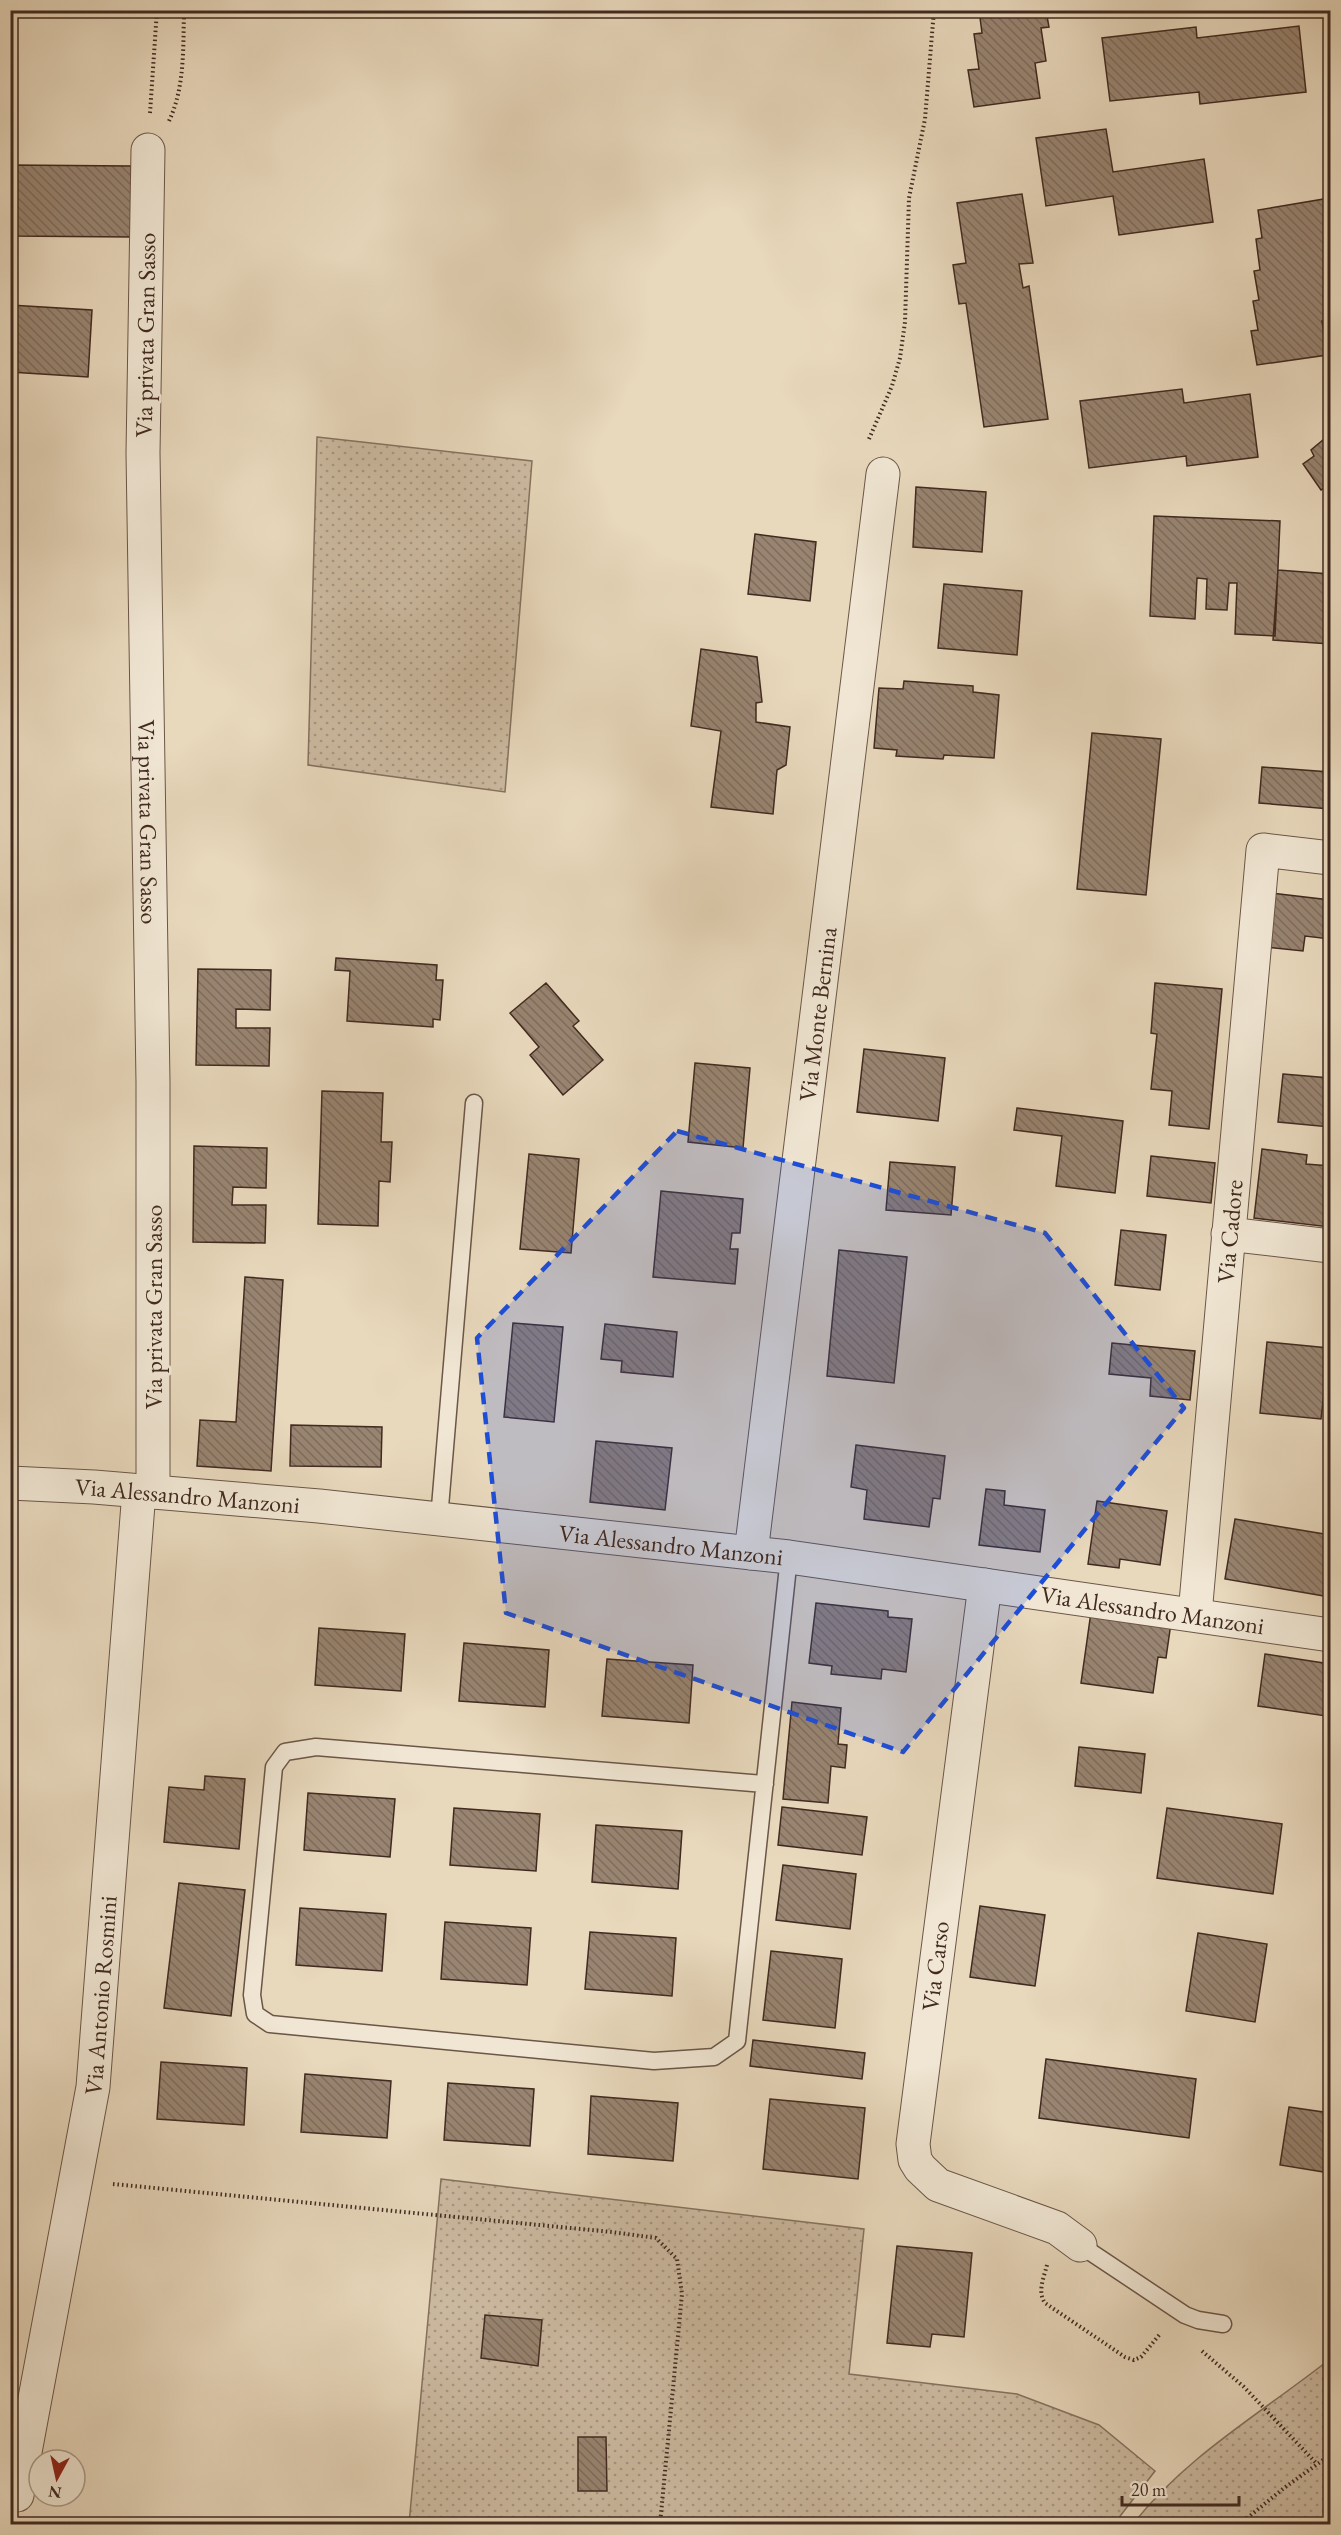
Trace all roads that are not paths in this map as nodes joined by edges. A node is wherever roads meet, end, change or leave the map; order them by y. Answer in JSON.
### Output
{"nodes":[{"id":1,"x":148,"y":150,"type":"road end"},
{"id":2,"x":883,"y":474,"type":"road end"},
{"id":3,"x":1330,"y":858,"type":"edge"},
{"id":4,"x":474,"y":1103,"type":"dead end"},
{"id":5,"x":1227,"y":1234,"type":"junction"},
{"id":6,"x":1330,"y":1246,"type":"edge"},
{"id":7,"x":10,"y":1483,"type":"edge"},
{"id":8,"x":146,"y":1492,"type":"junction"},
{"id":9,"x":439,"y":1519,"type":"junction"},
{"id":10,"x":751,"y":1553,"type":"junction"},
{"id":11,"x":789,"y":1557,"type":"junction"},
{"id":12,"x":985,"y":1585,"type":"junction"},
{"id":13,"x":1195,"y":1614,"type":"junction"},
{"id":14,"x":1330,"y":1635,"type":"edge"},
{"id":15,"x":765,"y":1784,"type":"junction"},
{"id":16,"x":1069,"y":2236,"type":"joint"},
{"id":17,"x":1222,"y":2324,"type":"dead end"},
{"id":18,"x":17,"y":2495,"type":"dead end"}],
"edges":[{"from":1,"to":8,"type":"street","name":"Via privata Gran Sasso"},
{"from":2,"to":10,"type":"street","name":"Via Monte Bernina"},
{"from":3,"to":5,"type":"street","name":"Via Cadore"},
{"from":4,"to":9,"type":"lane"},
{"from":5,"to":6,"type":"street"},
{"from":5,"to":13,"type":"street","name":"Via Cadore"},
{"from":7,"to":8,"type":"street","name":"Via Alessandro Manzoni"},
{"from":8,"to":9,"type":"street","name":"Via Alessandro Manzoni"},
{"from":8,"to":18,"type":"street","name":"Via Antonio Rosmini"},
{"from":9,"to":10,"type":"street","name":"Via Alessandro Manzoni"},
{"from":10,"to":11,"type":"street","name":"Via Alessandro Manzoni"},
{"from":11,"to":12,"type":"street","name":"Via Alessandro Manzoni"},
{"from":11,"to":15,"type":"lane"},
{"from":12,"to":13,"type":"street","name":"Via Alessandro Manzoni"},
{"from":12,"to":16,"type":"street","name":"Via Carso"},
{"from":13,"to":14,"type":"street","name":"Via Alessandro Manzoni"},
{"from":15,"to":15,"type":"lane"},
{"from":16,"to":17,"type":"lane"}]}
